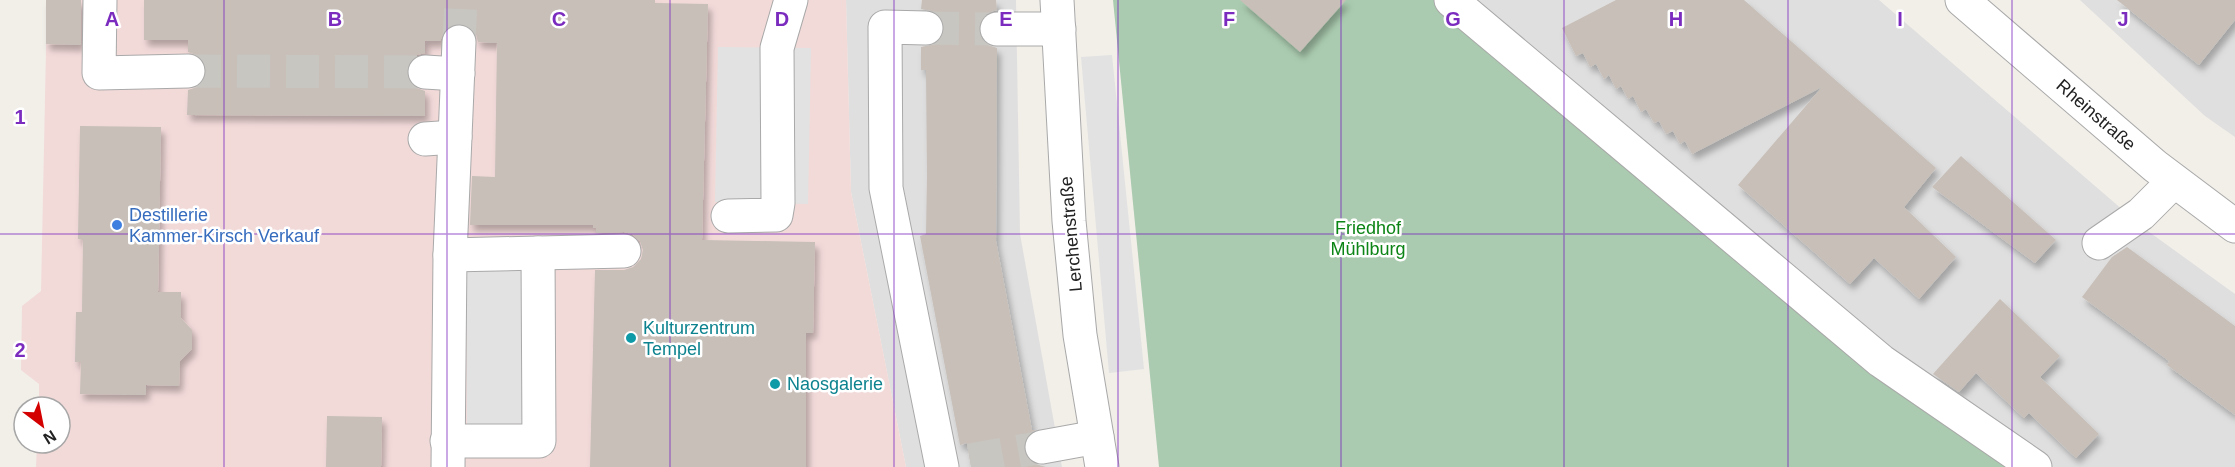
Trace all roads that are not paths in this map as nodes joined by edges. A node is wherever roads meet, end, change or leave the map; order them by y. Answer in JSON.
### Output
{"nodes":[{"id":1,"x":100,"y":0,"type":"edge"},
{"id":2,"x":791,"y":0,"type":"edge"},
{"id":3,"x":1451,"y":0,"type":"edge"},
{"id":4,"x":1962,"y":0,"type":"edge"},
{"id":5,"x":1058,"y":15,"type":"edge"},
{"id":6,"x":926,"y":28,"type":"tunnel mouth"},
{"id":7,"x":997,"y":29,"type":"tunnel mouth"},
{"id":8,"x":188,"y":71,"type":"tunnel mouth"},
{"id":9,"x":425,"y":72,"type":"tunnel mouth"},
{"id":10,"x":2174,"y":181,"type":"junction"},
{"id":11,"x":728,"y":216,"type":"dead end"},
{"id":12,"x":2235,"y":226,"type":"edge"},
{"id":13,"x":2098,"y":243,"type":"dead end"},
{"id":14,"x":624,"y":250,"type":"dead end"},
{"id":15,"x":538,"y":253,"type":"junction"},
{"id":16,"x":450,"y":255,"type":"junction"},
{"id":17,"x":1042,"y":447,"type":"tunnel mouth"},
{"id":18,"x":1100,"y":452,"type":"edge"},
{"id":19,"x":447,"y":454,"type":"edge"},
{"id":20,"x":951,"y":464,"type":"edge"},
{"id":21,"x":2035,"y":467,"type":"edge"}],
"edges":[{"from":1,"to":8,"type":"street"},
{"from":2,"to":11,"type":"street"},
{"from":3,"to":21,"type":"street"},
{"from":4,"to":10,"type":"street","name":"Rheinstraße"},
{"from":5,"to":7,"type":"street"},
{"from":5,"to":18,"type":"street","name":"Lerchenstraße"},
{"from":6,"to":20,"type":"street"},
{"from":9,"to":16,"type":"street"},
{"from":10,"to":12,"type":"street","name":"Rheinstraße"},
{"from":10,"to":13,"type":"street"},
{"from":14,"to":15,"type":"street"},
{"from":15,"to":16,"type":"street"},
{"from":15,"to":19,"type":"street"},
{"from":16,"to":19,"type":"street"},
{"from":17,"to":18,"type":"street"}]}
